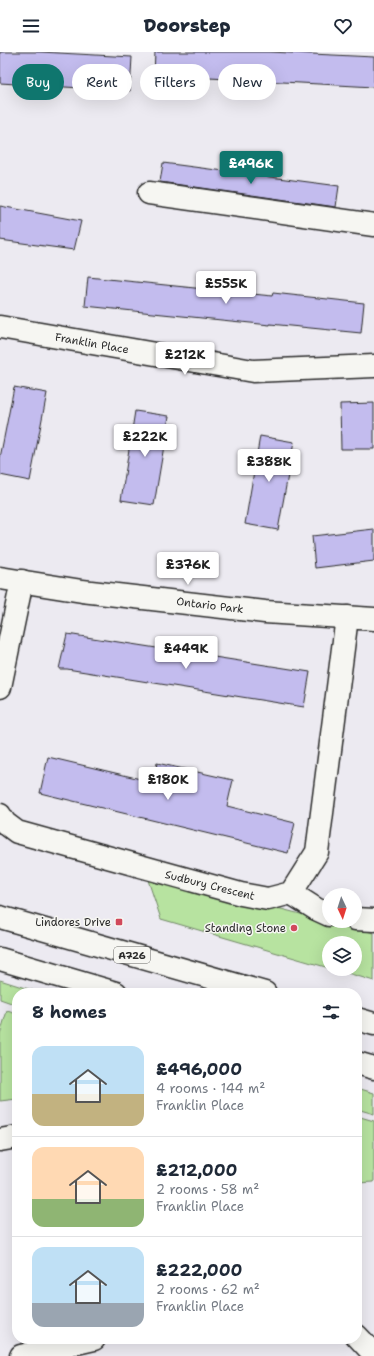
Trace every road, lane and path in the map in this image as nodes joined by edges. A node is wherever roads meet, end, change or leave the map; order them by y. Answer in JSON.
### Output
{"nodes":[{"id":1,"x":149,"y":193,"type":"dead end"},
{"id":2,"x":374,"y":225,"type":"edge"},
{"id":3,"x":0,"y":327,"type":"edge"},
{"id":4,"x":374,"y":366,"type":"edge"},
{"id":5,"x":0,"y":578,"type":"edge"},
{"id":6,"x":22,"y":581,"type":"junction"},
{"id":7,"x":347,"y":617,"type":"junction"},
{"id":8,"x":374,"y":619,"type":"edge"},
{"id":9,"x":0,"y":687,"type":"edge"},
{"id":10,"x":0,"y":815,"type":"edge"},
{"id":11,"x":291,"y":892,"type":"junction"},
{"id":12,"x":322,"y":912,"type":"edge"},
{"id":13,"x":0,"y":917,"type":"edge"},
{"id":14,"x":362,"y":919,"type":"edge"},
{"id":15,"x":374,"y":920,"type":"edge"},
{"id":16,"x":0,"y":959,"type":"edge"},
{"id":17,"x":99,"y":988,"type":"edge"},
{"id":18,"x":247,"y":988,"type":"edge"},
{"id":19,"x":362,"y":1021,"type":"edge"},
{"id":20,"x":374,"y":1024,"type":"edge"},
{"id":21,"x":362,"y":1064,"type":"edge"},
{"id":22,"x":374,"y":1068,"type":"edge"},
{"id":23,"x":12,"y":1137,"type":"edge"},
{"id":24,"x":0,"y":1140,"type":"edge"},
{"id":25,"x":362,"y":1341,"type":"edge"},
{"id":26,"x":73,"y":1344,"type":"edge"},
{"id":27,"x":374,"y":1354,"type":"edge"},
{"id":28,"x":21,"y":1356,"type":"edge"}],
"edges":[{"from":1,"to":2,"type":"main road"},
{"from":3,"to":4,"type":"main road","name":"Franklin Place"},
{"from":5,"to":6,"type":"main road","name":"Ontario Park"},
{"from":6,"to":7,"type":"main road","name":"Ontario Park"},
{"from":6,"to":9,"type":"main road"},
{"from":7,"to":8,"type":"main road","name":"Ontario Park"},
{"from":7,"to":11,"type":"main road"},
{"from":10,"to":11,"type":"main road","name":"Sudbury Crescent"},
{"from":11,"to":12,"type":"main road"},
{"from":13,"to":18,"type":"main road","number":"A726"},
{"from":14,"to":15,"type":"main road"},
{"from":16,"to":17,"type":"main road"},
{"from":19,"to":20,"type":"main road"},
{"from":21,"to":22,"type":"main road"},
{"from":23,"to":24,"type":"main road"},
{"from":25,"to":27,"type":"main road"},
{"from":26,"to":28,"type":"main road"}]}
